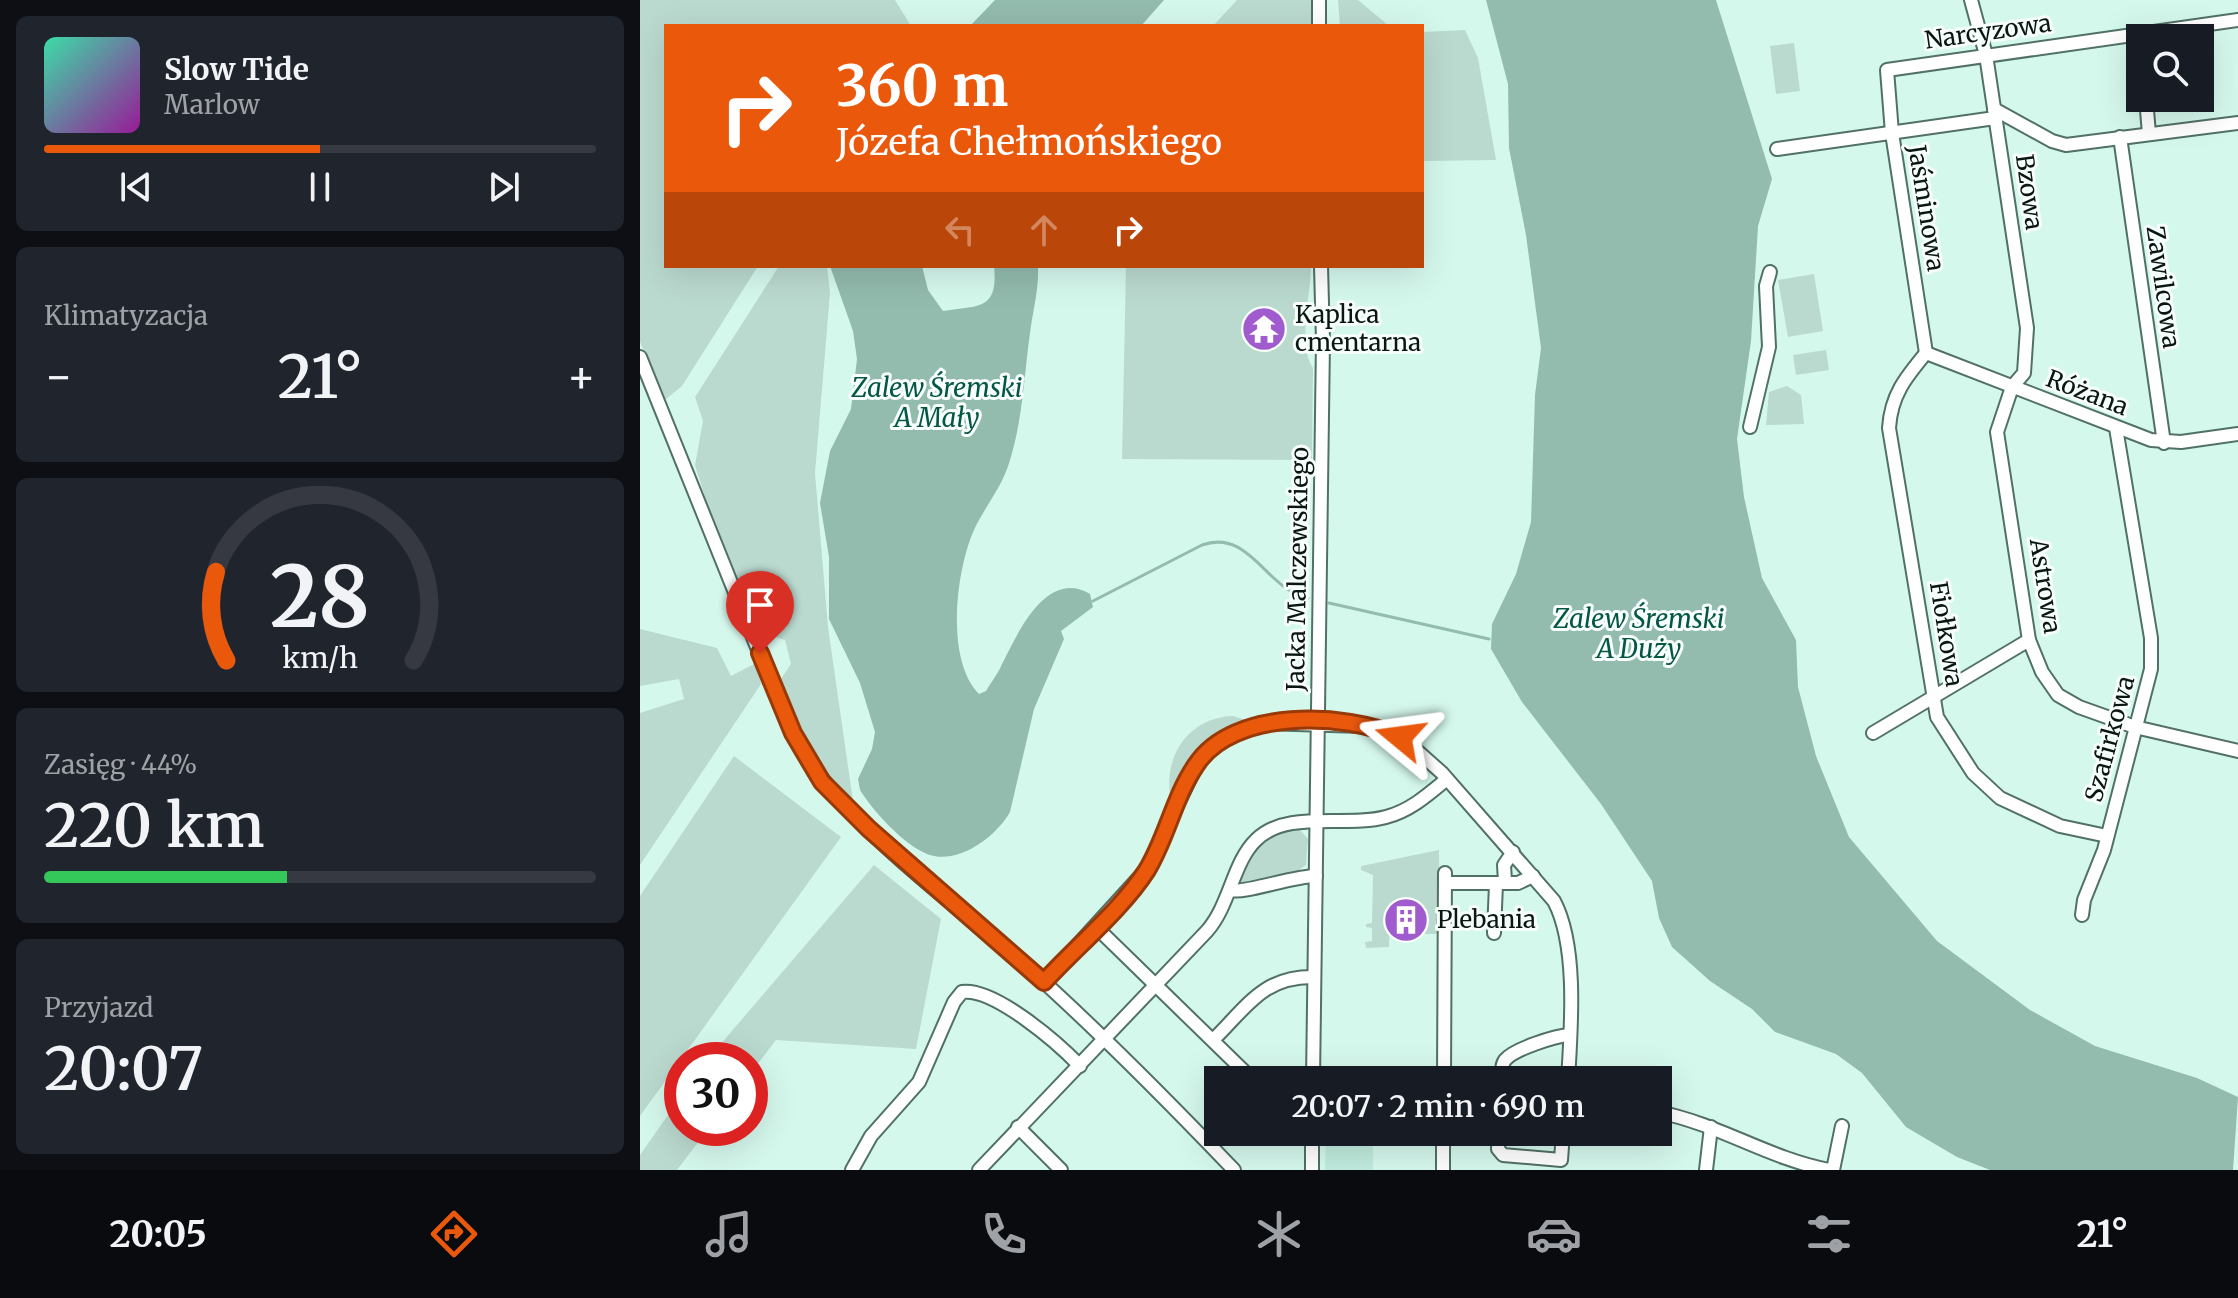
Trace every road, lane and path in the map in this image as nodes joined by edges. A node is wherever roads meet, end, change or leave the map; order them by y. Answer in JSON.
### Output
{"nodes":[{"id":1,"x":1319,"y":0,"type":"edge"},
{"id":2,"x":1971,"y":0,"type":"edge"},
{"id":3,"x":2238,"y":20,"type":"edge"},
{"id":4,"x":1319,"y":24,"type":"edge"},
{"id":5,"x":2214,"y":24,"type":"edge"},
{"id":6,"x":2126,"y":38,"type":"edge"},
{"id":7,"x":1986,"y":55,"type":"junction"},
{"id":8,"x":1887,"y":70,"type":"joint"},
{"id":9,"x":2147,"y":112,"type":"edge"},
{"id":10,"x":1994,"y":114,"type":"junction"},
{"id":11,"x":2238,"y":123,"type":"edge"},
{"id":12,"x":1892,"y":133,"type":"junction"},
{"id":13,"x":2149,"y":134,"type":"junction"},
{"id":14,"x":2120,"y":137,"type":"junction"},
{"id":15,"x":1777,"y":149,"type":"dead end"},
{"id":16,"x":1321,"y":268,"type":"edge"},
{"id":17,"x":1770,"y":272,"type":"dead end"},
{"id":18,"x":1306,"y":345,"type":"dead end"},
{"id":19,"x":1323,"y":346,"type":"junction"},
{"id":20,"x":1926,"y":353,"type":"junction"},
{"id":21,"x":640,"y":357,"type":"edge"},
{"id":22,"x":2012,"y":387,"type":"junction"},
{"id":23,"x":1750,"y":427,"type":"dead end"},
{"id":24,"x":2116,"y":428,"type":"junction"},
{"id":25,"x":2238,"y":434,"type":"edge"},
{"id":26,"x":2164,"y":443,"type":"junction"},
{"id":27,"x":2029,"y":640,"type":"junction"},
{"id":28,"x":1933,"y":696,"type":"junction"},
{"id":29,"x":1318,"y":722,"type":"junction"},
{"id":30,"x":2135,"y":727,"type":"junction"},
{"id":31,"x":1873,"y":733,"type":"dead end"},
{"id":32,"x":2238,"y":751,"type":"edge"},
{"id":33,"x":1447,"y":779,"type":"junction"},
{"id":34,"x":1316,"y":823,"type":"junction"},
{"id":35,"x":2107,"y":836,"type":"junction"},
{"id":36,"x":1513,"y":852,"type":"junction"},
{"id":37,"x":1316,"y":876,"type":"junction"},
{"id":38,"x":1533,"y":876,"type":"junction"},
{"id":39,"x":1500,"y":882,"type":"junction"},
{"id":40,"x":1232,"y":890,"type":"junction"},
{"id":41,"x":2082,"y":915,"type":"dead end"},
{"id":42,"x":1096,"y":927,"type":"junction"},
{"id":43,"x":1494,"y":933,"type":"dead end"},
{"id":44,"x":1314,"y":977,"type":"junction"},
{"id":45,"x":1044,"y":982,"type":"junction"},
{"id":46,"x":1156,"y":983,"type":"junction"},
{"id":47,"x":1569,"y":1035,"type":"junction"},
{"id":48,"x":1105,"y":1037,"type":"junction"},
{"id":49,"x":1213,"y":1040,"type":"junction"},
{"id":50,"x":1080,"y":1066,"type":"junction"},
{"id":51,"x":1239,"y":1066,"type":"edge"},
{"id":52,"x":1313,"y":1066,"type":"edge"},
{"id":53,"x":1444,"y":1066,"type":"edge"},
{"id":54,"x":1503,"y":1066,"type":"edge"},
{"id":55,"x":1568,"y":1066,"type":"edge"},
{"id":56,"x":1672,"y":1116,"type":"edge"},
{"id":57,"x":1842,"y":1126,"type":"dead end"},
{"id":58,"x":1018,"y":1127,"type":"junction"},
{"id":59,"x":1711,"y":1127,"type":"junction"},
{"id":60,"x":1312,"y":1146,"type":"edge"},
{"id":61,"x":1443,"y":1146,"type":"edge"},
{"id":62,"x":1498,"y":1146,"type":"edge"},
{"id":63,"x":1562,"y":1146,"type":"edge"},
{"id":64,"x":1311,"y":1169,"type":"edge"},
{"id":65,"x":852,"y":1170,"type":"edge"},
{"id":66,"x":979,"y":1170,"type":"edge"},
{"id":67,"x":1061,"y":1170,"type":"edge"},
{"id":68,"x":1234,"y":1170,"type":"edge"},
{"id":69,"x":1443,"y":1170,"type":"edge"},
{"id":70,"x":1706,"y":1170,"type":"edge"},
{"id":71,"x":1831,"y":1170,"type":"edge"}],
"edges":[{"from":1,"to":4,"type":"street"},
{"from":2,"to":7,"type":"street","name":"Bzowa"},
{"from":3,"to":5,"type":"street","name":"Narcyzowa"},
{"from":6,"to":7,"type":"street","name":"Narcyzowa"},
{"from":7,"to":8,"type":"street","name":"Narcyzowa"},
{"from":7,"to":10,"type":"street","name":"Bzowa"},
{"from":8,"to":12,"type":"street","name":"Jaśminowa"},
{"from":9,"to":13,"type":"street"},
{"from":10,"to":12,"type":"street"},
{"from":10,"to":14,"type":"street"},
{"from":10,"to":22,"type":"street","name":"Bzowa"},
{"from":11,"to":13,"type":"street"},
{"from":12,"to":15,"type":"street"},
{"from":12,"to":20,"type":"street","name":"Jaśminowa"},
{"from":13,"to":14,"type":"street"},
{"from":14,"to":26,"type":"street","name":"Zawilcowa"},
{"from":16,"to":19,"type":"street","name":"Jacka Malczewskiego"},
{"from":17,"to":23,"type":"street"},
{"from":18,"to":19,"type":"street"},
{"from":19,"to":29,"type":"street","name":"Jacka Malczewskiego"},
{"from":20,"to":22,"type":"street","name":"Różana"},
{"from":20,"to":28,"type":"street","name":"Fiołkowa"},
{"from":21,"to":45,"type":"street"},
{"from":22,"to":24,"type":"street","name":"Różana"},
{"from":22,"to":27,"type":"street","name":"Astrowa"},
{"from":24,"to":26,"type":"street","name":"Różana"},
{"from":24,"to":30,"type":"street","name":"Szafirkowa"},
{"from":25,"to":26,"type":"street","name":"Różana"},
{"from":27,"to":28,"type":"street"},
{"from":27,"to":30,"type":"street","name":"Astrowa"},
{"from":28,"to":31,"type":"street"},
{"from":28,"to":35,"type":"street","name":"Fiołkowa"},
{"from":29,"to":33,"type":"street"},
{"from":29,"to":34,"type":"street","name":"Jacka Malczewskiego"},
{"from":29,"to":42,"type":"street"},
{"from":30,"to":32,"type":"street","name":"Astrowa"},
{"from":30,"to":35,"type":"street","name":"Szafirkowa"},
{"from":33,"to":34,"type":"street"},
{"from":33,"to":36,"type":"street"},
{"from":34,"to":37,"type":"street","name":"Jacka Malczewskiego"},
{"from":34,"to":40,"type":"street"},
{"from":35,"to":41,"type":"street","name":"Szafirkowa"},
{"from":36,"to":38,"type":"street"},
{"from":36,"to":39,"type":"street"},
{"from":37,"to":40,"type":"street"},
{"from":37,"to":44,"type":"street","name":"Jacka Malczewskiego"},
{"from":38,"to":39,"type":"street"},
{"from":38,"to":47,"type":"street"},
{"from":39,"to":43,"type":"street"},
{"from":39,"to":53,"type":"street"},
{"from":40,"to":46,"type":"street"},
{"from":42,"to":45,"type":"street"},
{"from":42,"to":46,"type":"street"},
{"from":44,"to":49,"type":"street"},
{"from":44,"to":52,"type":"street","name":"Jacka Malczewskiego"},
{"from":45,"to":48,"type":"street"},
{"from":46,"to":48,"type":"street"},
{"from":46,"to":49,"type":"street"},
{"from":47,"to":54,"type":"street"},
{"from":47,"to":55,"type":"street"},
{"from":48,"to":50,"type":"street"},
{"from":48,"to":68,"type":"street"},
{"from":49,"to":51,"type":"street"},
{"from":50,"to":58,"type":"street"},
{"from":50,"to":65,"type":"street"},
{"from":56,"to":59,"type":"street"},
{"from":57,"to":71,"type":"street"},
{"from":58,"to":66,"type":"street"},
{"from":58,"to":67,"type":"street"},
{"from":59,"to":70,"type":"street"},
{"from":59,"to":71,"type":"street"},
{"from":60,"to":64,"type":"street"},
{"from":61,"to":69,"type":"street"},
{"from":62,"to":63,"type":"street"}]}
